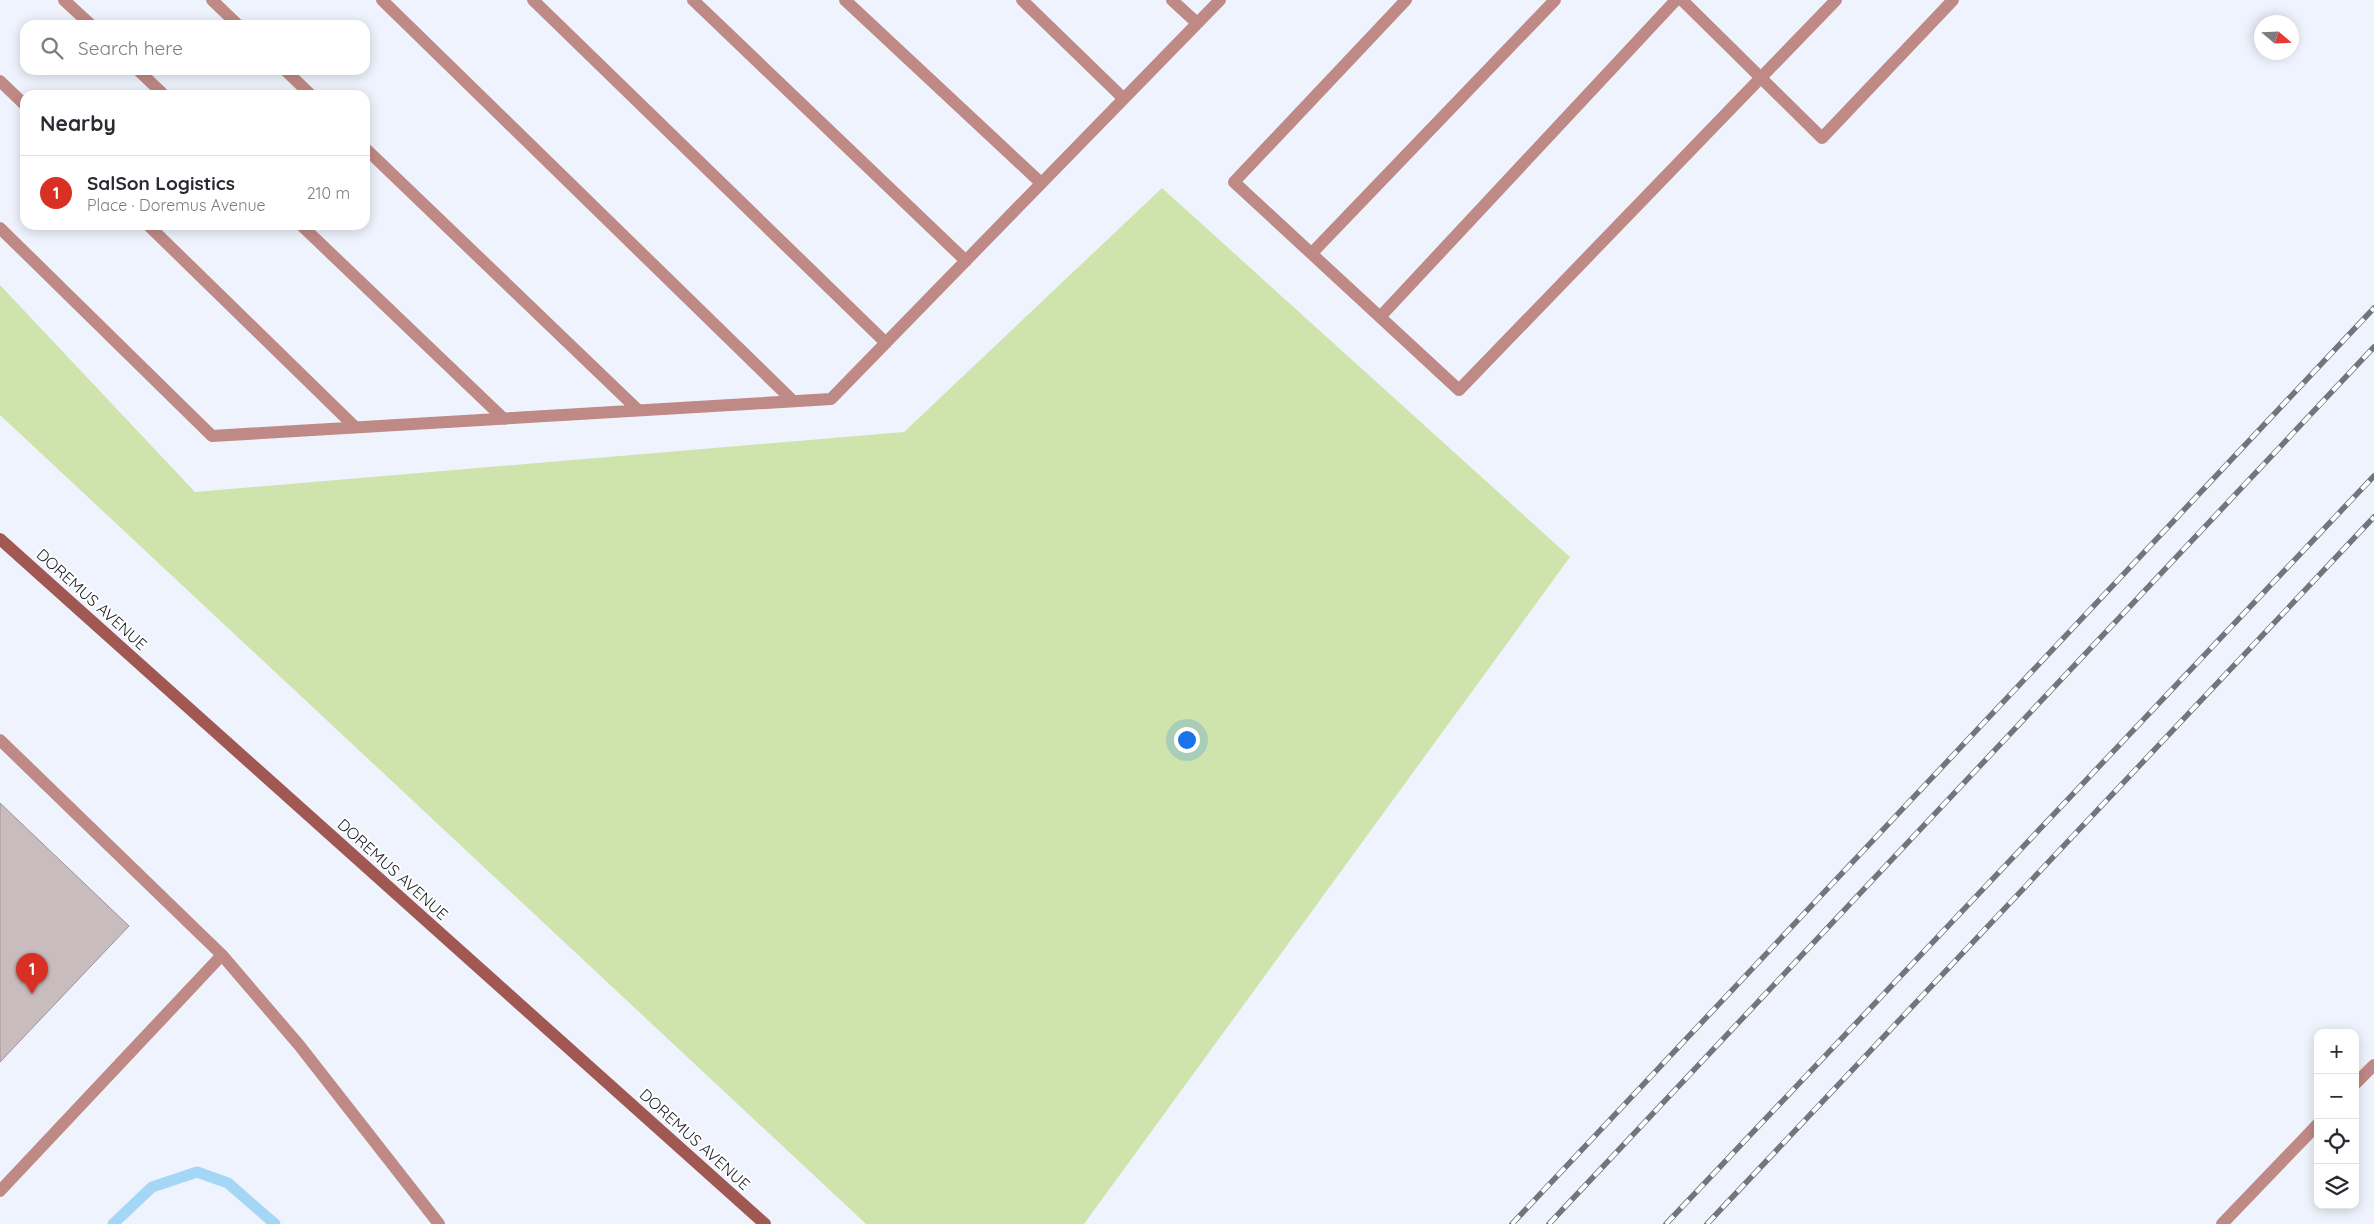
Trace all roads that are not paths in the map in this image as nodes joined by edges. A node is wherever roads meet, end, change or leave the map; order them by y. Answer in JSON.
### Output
{"nodes":[{"id":1,"x":64,"y":0,"type":"edge"},
{"id":2,"x":212,"y":0,"type":"edge"},
{"id":3,"x":382,"y":0,"type":"edge"},
{"id":4,"x":533,"y":0,"type":"edge"},
{"id":5,"x":693,"y":0,"type":"edge"},
{"id":6,"x":845,"y":0,"type":"edge"},
{"id":7,"x":1022,"y":0,"type":"edge"},
{"id":8,"x":1172,"y":0,"type":"edge"},
{"id":9,"x":1220,"y":0,"type":"edge"},
{"id":10,"x":1406,"y":0,"type":"edge"},
{"id":11,"x":1555,"y":0,"type":"edge"},
{"id":12,"x":1676,"y":0,"type":"edge"},
{"id":13,"x":1682,"y":0,"type":"edge"},
{"id":14,"x":1836,"y":0,"type":"edge"},
{"id":15,"x":1953,"y":0,"type":"edge"},
{"id":16,"x":86,"y":20,"type":"edge"},
{"id":17,"x":233,"y":20,"type":"edge"},
{"id":18,"x":1197,"y":23,"type":"junction"},
{"id":19,"x":143,"y":75,"type":"edge"},
{"id":20,"x":290,"y":75,"type":"edge"},
{"id":21,"x":1761,"y":77,"type":"junction"},
{"id":22,"x":0,"y":81,"type":"edge"},
{"id":23,"x":159,"y":90,"type":"edge"},
{"id":24,"x":306,"y":90,"type":"edge"},
{"id":25,"x":1124,"y":98,"type":"junction"},
{"id":26,"x":20,"y":100,"type":"edge"},
{"id":27,"x":370,"y":153,"type":"edge"},
{"id":28,"x":1041,"y":183,"type":"junction"},
{"id":29,"x":0,"y":228,"type":"edge"},
{"id":30,"x":153,"y":230,"type":"edge"},
{"id":31,"x":305,"y":230,"type":"edge"},
{"id":32,"x":1312,"y":253,"type":"junction"},
{"id":33,"x":966,"y":261,"type":"junction"},
{"id":34,"x":1380,"y":317,"type":"junction"},
{"id":35,"x":886,"y":343,"type":"junction"},
{"id":36,"x":793,"y":402,"type":"junction"},
{"id":37,"x":638,"y":410,"type":"junction"},
{"id":38,"x":504,"y":419,"type":"junction"},
{"id":39,"x":355,"y":427,"type":"junction"},
{"id":40,"x":0,"y":539,"type":"edge"},
{"id":41,"x":0,"y":740,"type":"edge"},
{"id":42,"x":222,"y":955,"type":"junction"},
{"id":43,"x":2374,"y":1065,"type":"edge"},
{"id":44,"x":2359,"y":1080,"type":"edge"},
{"id":45,"x":2314,"y":1128,"type":"edge"},
{"id":46,"x":0,"y":1192,"type":"edge"},
{"id":47,"x":439,"y":1224,"type":"edge"},
{"id":48,"x":765,"y":1224,"type":"edge"},
{"id":49,"x":2222,"y":1224,"type":"edge"}],
"edges":[{"from":1,"to":16,"type":"lane"},
{"from":2,"to":17,"type":"lane"},
{"from":3,"to":36,"type":"lane"},
{"from":4,"to":35,"type":"lane"},
{"from":5,"to":33,"type":"lane"},
{"from":6,"to":28,"type":"lane"},
{"from":7,"to":25,"type":"lane"},
{"from":8,"to":18,"type":"lane"},
{"from":9,"to":18,"type":"lane"},
{"from":10,"to":32,"type":"lane"},
{"from":11,"to":32,"type":"lane"},
{"from":12,"to":34,"type":"lane"},
{"from":13,"to":21,"type":"lane"},
{"from":14,"to":21,"type":"lane"},
{"from":15,"to":21,"type":"lane"},
{"from":18,"to":25,"type":"lane"},
{"from":19,"to":23,"type":"lane"},
{"from":20,"to":24,"type":"lane"},
{"from":21,"to":34,"type":"lane"},
{"from":22,"to":26,"type":"lane"},
{"from":25,"to":28,"type":"lane"},
{"from":27,"to":37,"type":"lane"},
{"from":28,"to":33,"type":"lane"},
{"from":29,"to":39,"type":"lane"},
{"from":30,"to":39,"type":"lane"},
{"from":31,"to":38,"type":"lane"},
{"from":32,"to":34,"type":"lane"},
{"from":33,"to":35,"type":"lane"},
{"from":35,"to":36,"type":"lane"},
{"from":36,"to":37,"type":"lane"},
{"from":37,"to":38,"type":"lane"},
{"from":38,"to":39,"type":"lane"},
{"from":40,"to":48,"type":"main road","name":"DOREMUS AVENUE"},
{"from":41,"to":42,"type":"lane"},
{"from":42,"to":46,"type":"lane"},
{"from":42,"to":47,"type":"lane"},
{"from":43,"to":44,"type":"lane"},
{"from":45,"to":49,"type":"lane"}]}
